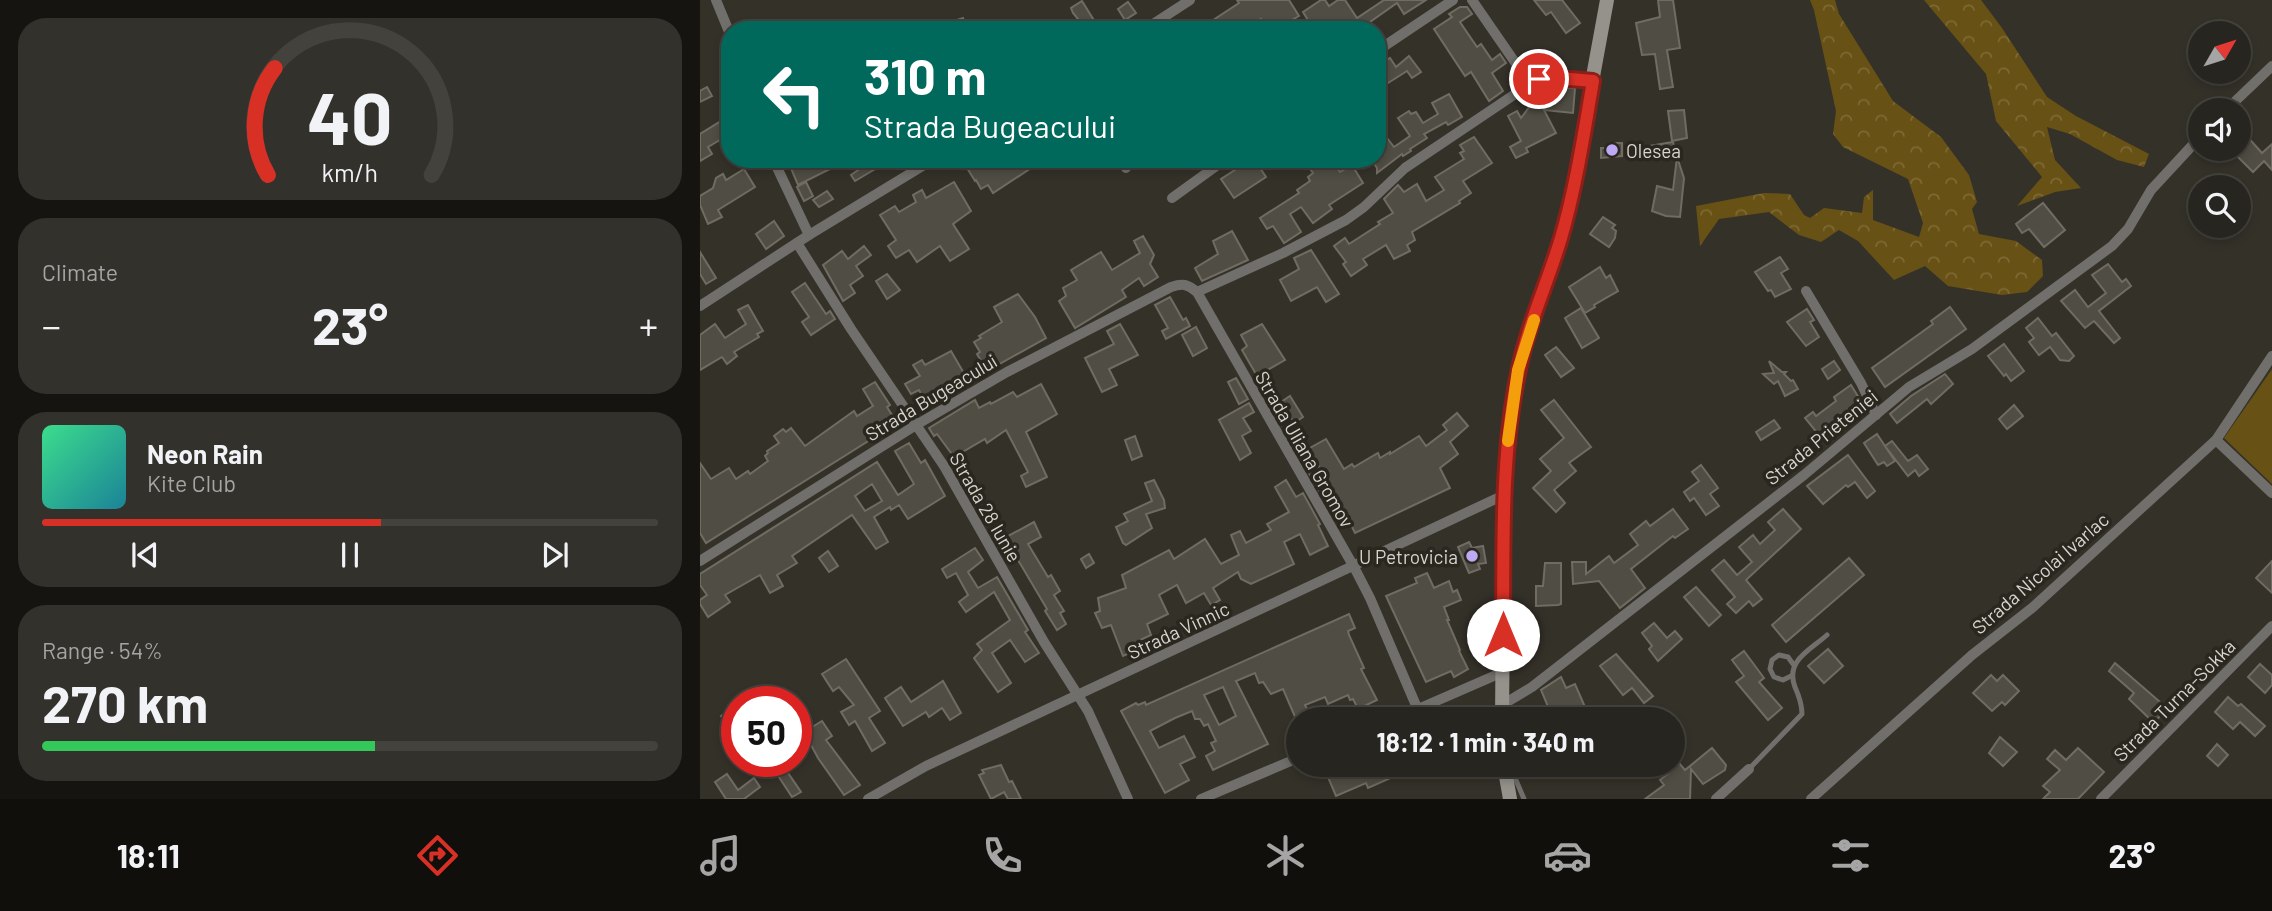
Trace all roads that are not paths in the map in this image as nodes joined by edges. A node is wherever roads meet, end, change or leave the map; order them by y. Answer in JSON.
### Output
{"nodes":[{"id":1,"x":716,"y":0,"type":"edge"},
{"id":2,"x":1190,"y":0,"type":"edge"},
{"id":3,"x":1453,"y":0,"type":"edge"},
{"id":4,"x":1472,"y":0,"type":"edge"},
{"id":5,"x":1607,"y":0,"type":"edge"},
{"id":6,"x":725,"y":21,"type":"edge"},
{"id":7,"x":1158,"y":21,"type":"edge"},
{"id":8,"x":1386,"y":45,"type":"edge"},
{"id":9,"x":2272,"y":66,"type":"edge"},
{"id":10,"x":1593,"y":81,"type":"junction"},
{"id":11,"x":1530,"y":84,"type":"junction"},
{"id":12,"x":2239,"y":98,"type":"edge"},
{"id":13,"x":2188,"y":150,"type":"edge"},
{"id":14,"x":777,"y":168,"type":"edge"},
{"id":15,"x":919,"y":168,"type":"edge"},
{"id":16,"x":1214,"y":168,"type":"edge"},
{"id":17,"x":1172,"y":198,"type":"dead end"},
{"id":18,"x":809,"y":234,"type":"junction"},
{"id":19,"x":797,"y":243,"type":"junction"},
{"id":20,"x":1193,"y":289,"type":"junction"},
{"id":21,"x":1805,"y":291,"type":"dead end"},
{"id":22,"x":700,"y":306,"type":"edge"},
{"id":23,"x":2272,"y":356,"type":"edge"},
{"id":24,"x":1876,"y":415,"type":"junction"},
{"id":25,"x":916,"y":425,"type":"junction"},
{"id":26,"x":2216,"y":440,"type":"junction"},
{"id":27,"x":2272,"y":493,"type":"edge"},
{"id":28,"x":1504,"y":495,"type":"junction"},
{"id":29,"x":700,"y":561,"type":"edge"},
{"id":30,"x":1354,"y":567,"type":"junction"},
{"id":31,"x":2272,"y":626,"type":"edge"},
{"id":32,"x":1827,"y":635,"type":"dead end"},
{"id":33,"x":1793,"y":664,"type":"junction"},
{"id":34,"x":1503,"y":672,"type":"junction"},
{"id":35,"x":1791,"y":676,"type":"junction"},
{"id":36,"x":1079,"y":696,"type":"junction"},
{"id":37,"x":1417,"y":707,"type":"edge"},
{"id":38,"x":1425,"y":707,"type":"edge"},
{"id":39,"x":1502,"y":707,"type":"edge"},
{"id":40,"x":1508,"y":707,"type":"edge"},
{"id":41,"x":1286,"y":763,"type":"edge"},
{"id":42,"x":1749,"y":769,"type":"joint"},
{"id":43,"x":1506,"y":777,"type":"edge"},
{"id":44,"x":1515,"y":777,"type":"edge"},
{"id":45,"x":868,"y":799,"type":"edge"},
{"id":46,"x":1128,"y":799,"type":"edge"},
{"id":47,"x":1201,"y":799,"type":"edge"},
{"id":48,"x":1510,"y":799,"type":"edge"},
{"id":49,"x":1524,"y":799,"type":"edge"},
{"id":50,"x":1716,"y":799,"type":"edge"},
{"id":51,"x":1811,"y":799,"type":"edge"},
{"id":52,"x":2101,"y":799,"type":"edge"}],
"edges":[{"from":1,"to":6,"type":"street"},
{"from":2,"to":7,"type":"street"},
{"from":3,"to":8,"type":"street"},
{"from":4,"to":11,"type":"street"},
{"from":5,"to":10,"type":"main road"},
{"from":9,"to":12,"type":"street"},
{"from":10,"to":11,"type":"street","name":"Strada Bugeacului"},
{"from":10,"to":28,"type":"main road"},
{"from":11,"to":20,"type":"street","name":"Strada Bugeacului"},
{"from":13,"to":24,"type":"street","name":"Strada Prieteniei"},
{"from":14,"to":18,"type":"street"},
{"from":15,"to":18,"type":"street"},
{"from":16,"to":17,"type":"street"},
{"from":18,"to":19,"type":"street"},
{"from":19,"to":22,"type":"street"},
{"from":19,"to":25,"type":"street","name":"Strada 28 Iunie"},
{"from":20,"to":25,"type":"street","name":"Strada Bugeacului"},
{"from":20,"to":30,"type":"street","name":"Strada Uliana Gromov"},
{"from":21,"to":24,"type":"street"},
{"from":23,"to":26,"type":"street","name":"Strada Nicolai Ivarlac"},
{"from":24,"to":40,"type":"street","name":"Strada Prieteniei"},
{"from":25,"to":29,"type":"street","name":"Strada Bugeacului"},
{"from":25,"to":36,"type":"street","name":"Strada 28 Iunie"},
{"from":26,"to":27,"type":"street"},
{"from":26,"to":51,"type":"street","name":"Strada Nicolai Ivarlac"},
{"from":28,"to":30,"type":"street","name":"Strada Vinnic"},
{"from":28,"to":34,"type":"main road"},
{"from":30,"to":36,"type":"street","name":"Strada Vinnic"},
{"from":30,"to":37,"type":"street","name":"Strada Uliana Gromov"},
{"from":31,"to":52,"type":"street","name":"Strada Turna-Sokka"},
{"from":32,"to":33,"type":"lane"},
{"from":33,"to":35,"type":"lane"},
{"from":33,"to":35,"type":"lane"},
{"from":34,"to":38,"type":"street"},
{"from":34,"to":39,"type":"main road"},
{"from":35,"to":42,"type":"lane"},
{"from":36,"to":45,"type":"street","name":"Strada Vinnic"},
{"from":36,"to":46,"type":"street","name":"Strada 28 Iunie"},
{"from":41,"to":47,"type":"street"},
{"from":42,"to":50,"type":"street"},
{"from":43,"to":48,"type":"main road"},
{"from":44,"to":49,"type":"lane"}]}
